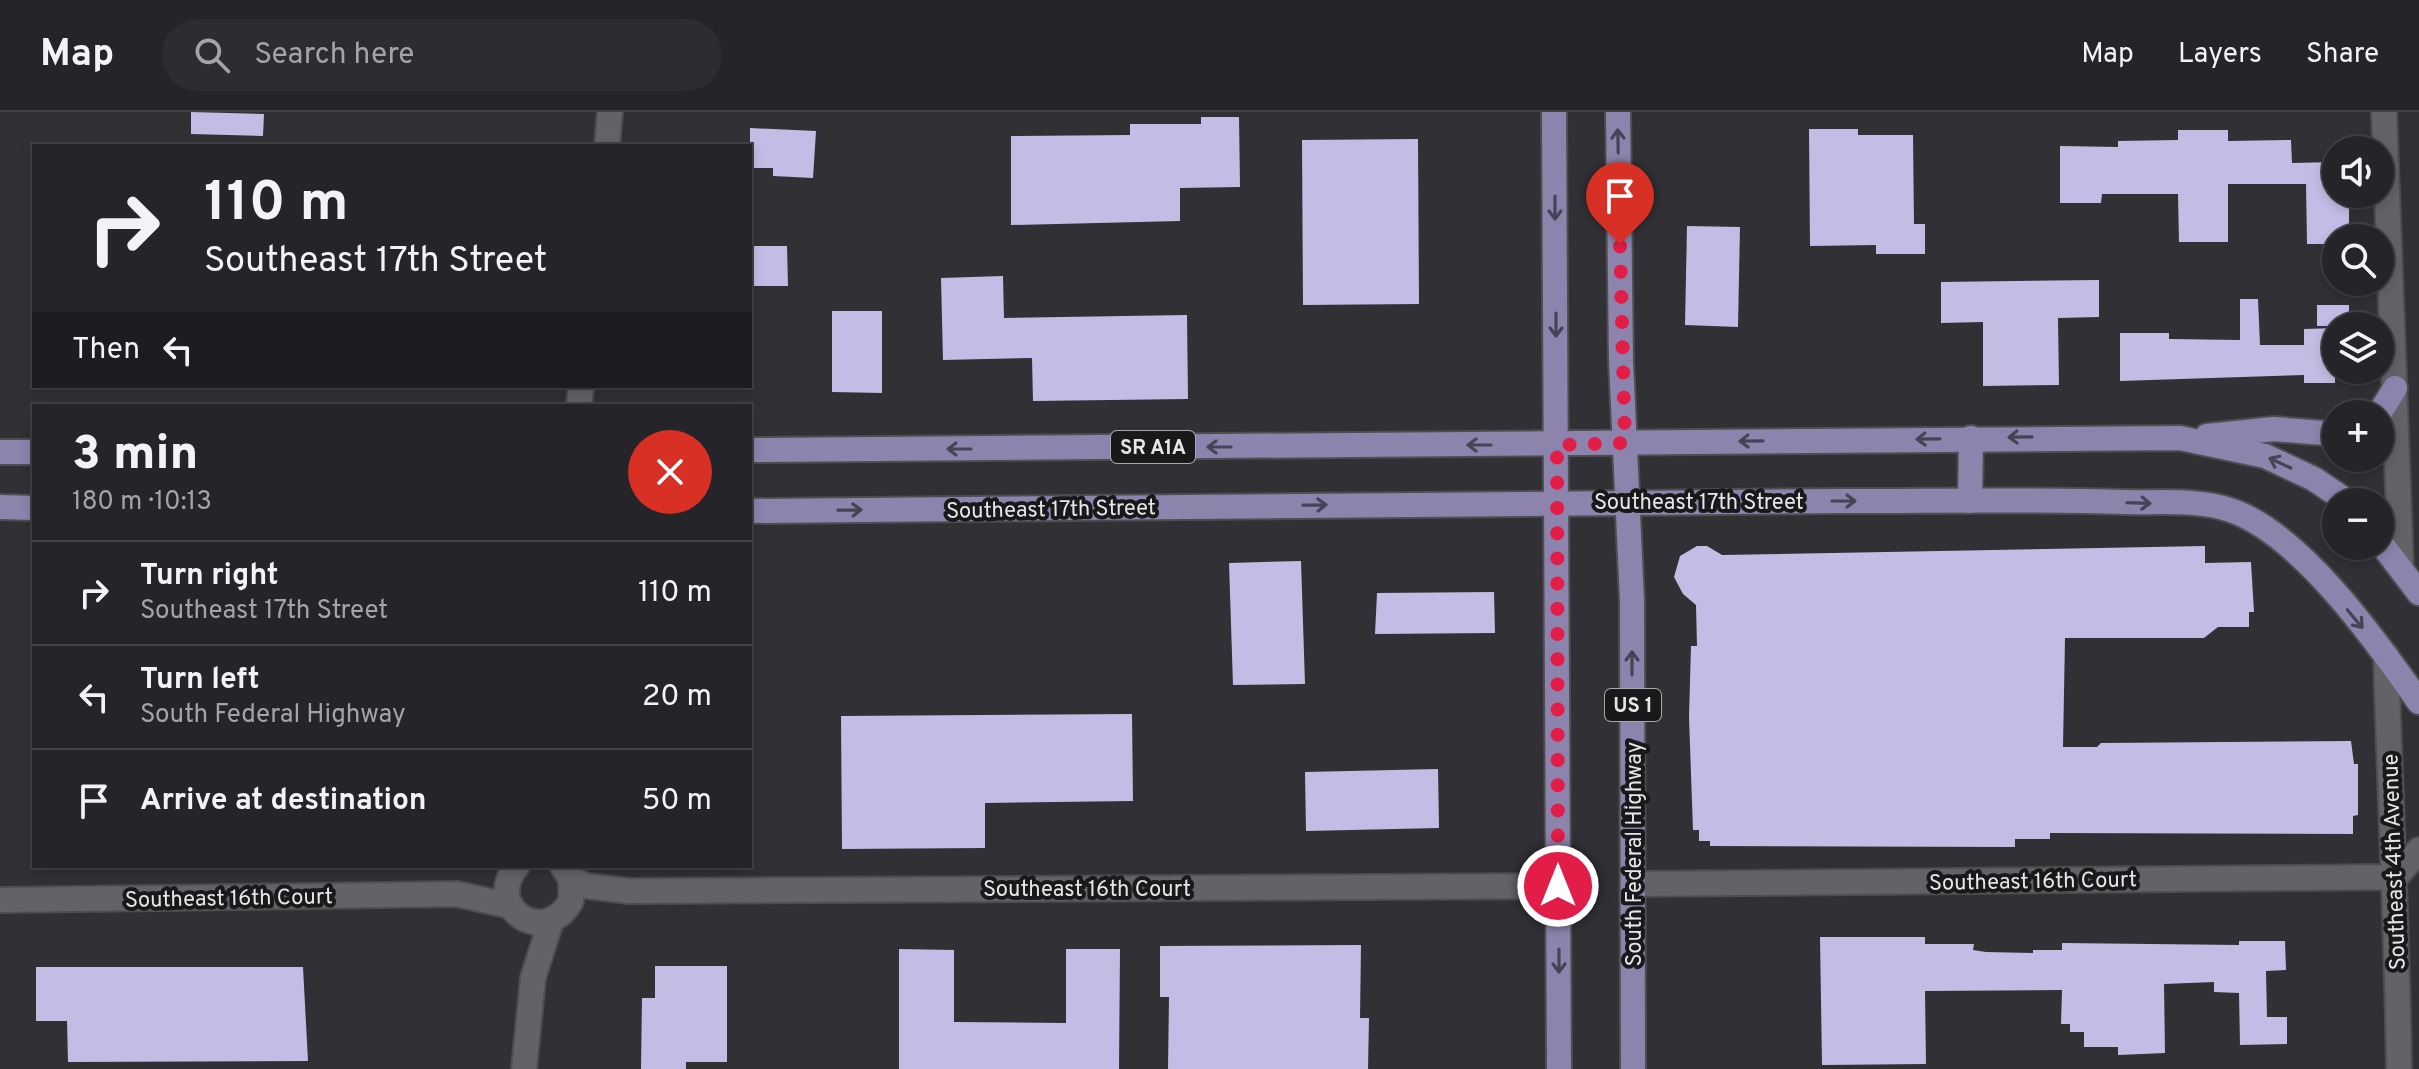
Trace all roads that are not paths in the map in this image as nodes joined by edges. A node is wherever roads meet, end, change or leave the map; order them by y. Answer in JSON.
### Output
{"nodes":[{"id":1,"x":610,"y":112,"type":"edge"},
{"id":2,"x":1554,"y":112,"type":"edge"},
{"id":3,"x":1618,"y":112,"type":"edge"},
{"id":4,"x":2384,"y":112,"type":"edge"},
{"id":5,"x":607,"y":144,"type":"edge"},
{"id":6,"x":2395,"y":388,"type":"junction"},
{"id":7,"x":2388,"y":400,"type":"edge"},
{"id":8,"x":2322,"y":433,"type":"edge"},
{"id":9,"x":1971,"y":438,"type":"junction"},
{"id":10,"x":2180,"y":438,"type":"junction"},
{"id":11,"x":1625,"y":443,"type":"junction"},
{"id":12,"x":1557,"y":445,"type":"junction"},
{"id":13,"x":752,"y":450,"type":"edge"},
{"id":14,"x":0,"y":452,"type":"edge"},
{"id":15,"x":32,"y":452,"type":"edge"},
{"id":16,"x":2327,"y":488,"type":"edge"},
{"id":17,"x":1626,"y":501,"type":"junction"},
{"id":18,"x":1970,"y":501,"type":"junction"},
{"id":19,"x":1558,"y":502,"type":"junction"},
{"id":20,"x":0,"y":507,"type":"edge"},
{"id":21,"x":32,"y":508,"type":"edge"},
{"id":22,"x":752,"y":511,"type":"edge"},
{"id":23,"x":2394,"y":560,"type":"edge"},
{"id":24,"x":2401,"y":569,"type":"junction"},
{"id":25,"x":2419,"y":593,"type":"edge"},
{"id":26,"x":2386,"y":655,"type":"junction"},
{"id":27,"x":2419,"y":702,"type":"edge"},
{"id":28,"x":2419,"y":850,"type":"edge"},
{"id":29,"x":513,"y":872,"type":"edge"},
{"id":30,"x":567,"y":872,"type":"edge"},
{"id":31,"x":2396,"y":877,"type":"junction"},
{"id":32,"x":1634,"y":884,"type":"junction"},
{"id":33,"x":1558,"y":886,"type":"junction"},
{"id":34,"x":616,"y":891,"type":"junction"},
{"id":35,"x":457,"y":894,"type":"junction"},
{"id":36,"x":0,"y":900,"type":"edge"},
{"id":37,"x":517,"y":912,"type":"junction"},
{"id":38,"x":560,"y":914,"type":"junction"},
{"id":39,"x":533,"y":978,"type":"junction"},
{"id":40,"x":524,"y":1069,"type":"edge"},
{"id":41,"x":1559,"y":1069,"type":"edge"},
{"id":42,"x":1633,"y":1069,"type":"edge"},
{"id":43,"x":2399,"y":1069,"type":"edge"}],
"edges":[{"from":1,"to":5,"type":"street"},
{"from":2,"to":12,"type":"main road","one_way":true},
{"from":11,"to":3,"type":"main road","name":"South Federal Highway","number":"US 1","one_way":true},
{"from":4,"to":6,"type":"street"},
{"from":6,"to":7,"type":"main road"},
{"from":6,"to":24,"type":"street"},
{"from":8,"to":10,"type":"main road"},
{"from":10,"to":9,"type":"main road","one_way":true},
{"from":9,"to":11,"type":"main road","one_way":true},
{"from":9,"to":18,"type":"main road"},
{"from":16,"to":10,"type":"main road","one_way":true},
{"from":11,"to":12,"type":"main road","number":"SR A1A"},
{"from":11,"to":17,"type":"main road","name":"South Federal Highway","number":"US 1"},
{"from":12,"to":13,"type":"main road","number":"SR A1A","one_way":true},
{"from":12,"to":19,"type":"main road"},
{"from":14,"to":15,"type":"main road"},
{"from":17,"to":18,"type":"main road","name":"Southeast 17th Street","one_way":true},
{"from":17,"to":19,"type":"main road","name":"Southeast 17th Street"},
{"from":32,"to":17,"type":"main road","name":"South Federal Highway","number":"US 1","one_way":true},
{"from":18,"to":26,"type":"main road","name":"Southeast 17th Street","one_way":true},
{"from":22,"to":19,"type":"main road","name":"Southeast 17th Street","one_way":true},
{"from":19,"to":33,"type":"main road"},
{"from":20,"to":21,"type":"main road"},
{"from":23,"to":24,"type":"main road"},
{"from":24,"to":25,"type":"main road"},
{"from":26,"to":27,"type":"main road","name":"Southeast 17th Street"},
{"from":26,"to":31,"type":"street","name":"Southeast 4th Avenue"},
{"from":28,"to":31,"type":"street"},
{"from":29,"to":35,"type":"street","name":"Southeast 16th Court"},
{"from":29,"to":37,"type":"street"},
{"from":30,"to":34,"type":"street","name":"Southeast 16th Court"},
{"from":30,"to":38,"type":"street"},
{"from":31,"to":32,"type":"street","name":"Southeast 16th Court"},
{"from":31,"to":43,"type":"street","name":"Southeast 4th Avenue"},
{"from":32,"to":42,"type":"main road","name":"South Federal Highway","number":"US 1"},
{"from":33,"to":34,"type":"street","name":"Southeast 16th Court"},
{"from":33,"to":41,"type":"main road","one_way":true},
{"from":34,"to":38,"type":"street","name":"Southeast 16th Court"},
{"from":35,"to":36,"type":"street","name":"Southeast 16th Court"},
{"from":35,"to":37,"type":"street","name":"Southeast 16th Court"},
{"from":37,"to":38,"type":"street","name":"Southeast 16th Court"},
{"from":37,"to":39,"type":"street"},
{"from":38,"to":39,"type":"street"},
{"from":39,"to":40,"type":"street"}]}
